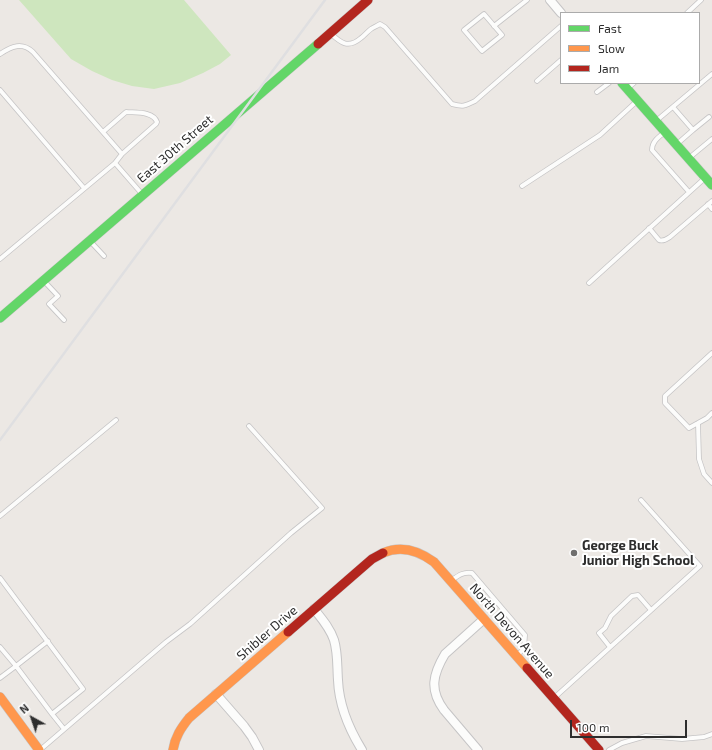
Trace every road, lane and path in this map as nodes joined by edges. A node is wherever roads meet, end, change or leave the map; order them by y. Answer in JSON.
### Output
{"nodes":[{"id":1,"x":368,"y":0,"type":"edge"},
{"id":2,"x":527,"y":0,"type":"edge"},
{"id":3,"x":550,"y":0,"type":"edge"},
{"id":4,"x":701,"y":0,"type":"edge"},
{"id":5,"x":560,"y":12,"type":"edge"},
{"id":6,"x":688,"y":12,"type":"edge"},
{"id":7,"x":494,"y":26,"type":"junction"},
{"id":8,"x":560,"y":27,"type":"edge"},
{"id":9,"x":330,"y":33,"type":"junction"},
{"id":10,"x":0,"y":54,"type":"edge"},
{"id":11,"x":560,"y":61,"type":"edge"},
{"id":12,"x":712,"y":74,"type":"edge"},
{"id":13,"x":538,"y":81,"type":"dead end"},
{"id":14,"x":608,"y":84,"type":"edge"},
{"id":15,"x":628,"y":85,"type":"edge"},
{"id":16,"x":0,"y":90,"type":"edge"},
{"id":17,"x":597,"y":92,"type":"dead end"},
{"id":18,"x":638,"y":100,"type":"junction"},
{"id":19,"x":673,"y":107,"type":"junction"},
{"id":20,"x":709,"y":117,"type":"dead end"},
{"id":21,"x":656,"y":121,"type":"junction"},
{"id":22,"x":693,"y":130,"type":"junction"},
{"id":23,"x":103,"y":132,"type":"junction"},
{"id":24,"x":665,"y":132,"type":"junction"},
{"id":25,"x":712,"y":138,"type":"edge"},
{"id":26,"x":676,"y":144,"type":"junction"},
{"id":27,"x":122,"y":154,"type":"junction"},
{"id":28,"x":688,"y":158,"type":"junction"},
{"id":29,"x":115,"y":162,"type":"junction"},
{"id":30,"x":705,"y":177,"type":"junction"},
{"id":31,"x":712,"y":185,"type":"edge"},
{"id":32,"x":522,"y":186,"type":"dead end"},
{"id":33,"x":84,"y":188,"type":"junction"},
{"id":34,"x":689,"y":192,"type":"junction"},
{"id":35,"x":143,"y":195,"type":"junction"},
{"id":36,"x":712,"y":201,"type":"edge"},
{"id":37,"x":708,"y":204,"type":"junction"},
{"id":38,"x":712,"y":209,"type":"edge"},
{"id":39,"x":649,"y":228,"type":"junction"},
{"id":40,"x":90,"y":241,"type":"junction"},
{"id":41,"x":104,"y":256,"type":"dead end"},
{"id":42,"x":0,"y":259,"type":"edge"},
{"id":43,"x":43,"y":281,"type":"junction"},
{"id":44,"x":589,"y":283,"type":"dead end"},
{"id":45,"x":0,"y":318,"type":"edge"},
{"id":46,"x":64,"y":320,"type":"dead end"},
{"id":47,"x":712,"y":353,"type":"edge"},
{"id":48,"x":712,"y":413,"type":"edge"},
{"id":49,"x":116,"y":420,"type":"dead end"},
{"id":50,"x":698,"y":423,"type":"junction"},
{"id":51,"x":249,"y":426,"type":"dead end"},
{"id":52,"x":712,"y":483,"type":"edge"},
{"id":53,"x":641,"y":500,"type":"dead end"},
{"id":54,"x":0,"y":516,"type":"edge"},
{"id":55,"x":395,"y":550,"type":"joint"},
{"id":56,"x":0,"y":578,"type":"edge"},
{"id":57,"x":451,"y":581,"type":"junction"},
{"id":58,"x":314,"y":609,"type":"junction"},
{"id":59,"x":651,"y":610,"type":"junction"},
{"id":60,"x":484,"y":619,"type":"junction"},
{"id":61,"x":48,"y":641,"type":"junction"},
{"id":62,"x":610,"y":646,"type":"junction"},
{"id":63,"x":0,"y":647,"type":"edge"},
{"id":64,"x":517,"y":656,"type":"junction"},
{"id":65,"x":16,"y":666,"type":"junction"},
{"id":66,"x":0,"y":678,"type":"edge"},
{"id":67,"x":216,"y":694,"type":"junction"},
{"id":68,"x":553,"y":698,"type":"junction"},
{"id":69,"x":1,"y":701,"type":"edge"},
{"id":70,"x":52,"y":714,"type":"junction"},
{"id":71,"x":64,"y":729,"type":"junction"},
{"id":72,"x":712,"y":734,"type":"edge"},
{"id":73,"x":40,"y":750,"type":"edge"},
{"id":74,"x":173,"y":750,"type":"edge"},
{"id":75,"x":259,"y":750,"type":"edge"},
{"id":76,"x":362,"y":750,"type":"edge"},
{"id":77,"x":478,"y":750,"type":"edge"},
{"id":78,"x":599,"y":750,"type":"edge"},
{"id":79,"x":609,"y":750,"type":"edge"}],
"edges":[{"from":1,"to":9,"type":"street","name":"East 30th Street"},
{"from":2,"to":7,"type":"lane"},
{"from":3,"to":5,"type":"street"},
{"from":4,"to":6,"type":"lane"},
{"from":7,"to":7,"type":"lane"},
{"from":8,"to":9,"type":"lane"},
{"from":9,"to":35,"type":"street","name":"East 30th Street"},
{"from":10,"to":23,"type":"lane"},
{"from":11,"to":13,"type":"lane"},
{"from":12,"to":19,"type":"lane"},
{"from":14,"to":17,"type":"lane"},
{"from":15,"to":18,"type":"street"},
{"from":16,"to":33,"type":"lane"},
{"from":18,"to":21,"type":"street"},
{"from":18,"to":32,"type":"lane"},
{"from":19,"to":21,"type":"lane"},
{"from":19,"to":22,"type":"lane"},
{"from":20,"to":22,"type":"lane"},
{"from":21,"to":24,"type":"street"},
{"from":22,"to":26,"type":"lane"},
{"from":23,"to":27,"type":"lane"},
{"from":23,"to":27,"type":"lane"},
{"from":24,"to":26,"type":"street"},
{"from":24,"to":34,"type":"lane"},
{"from":25,"to":28,"type":"lane"},
{"from":26,"to":28,"type":"street"},
{"from":27,"to":29,"type":"lane"},
{"from":28,"to":30,"type":"street"},
{"from":29,"to":33,"type":"lane"},
{"from":29,"to":35,"type":"lane"},
{"from":30,"to":31,"type":"street"},
{"from":30,"to":34,"type":"lane"},
{"from":33,"to":42,"type":"lane"},
{"from":34,"to":39,"type":"lane"},
{"from":35,"to":40,"type":"street","name":"East 30th Street"},
{"from":36,"to":37,"type":"lane"},
{"from":37,"to":38,"type":"lane"},
{"from":37,"to":39,"type":"lane"},
{"from":39,"to":44,"type":"lane"},
{"from":40,"to":41,"type":"lane"},
{"from":40,"to":43,"type":"street","name":"East 30th Street"},
{"from":43,"to":45,"type":"street","name":"East 30th Street"},
{"from":43,"to":46,"type":"lane"},
{"from":47,"to":50,"type":"lane"},
{"from":48,"to":50,"type":"lane"},
{"from":49,"to":54,"type":"lane"},
{"from":50,"to":52,"type":"lane"},
{"from":51,"to":71,"type":"lane"},
{"from":53,"to":59,"type":"lane"},
{"from":55,"to":57,"type":"street","name":"North Devon Avenue"},
{"from":55,"to":58,"type":"street","name":"Shibler Drive"},
{"from":56,"to":61,"type":"lane"},
{"from":57,"to":60,"type":"street","name":"North Devon Avenue"},
{"from":57,"to":64,"type":"lane"},
{"from":58,"to":67,"type":"street","name":"Shibler Drive"},
{"from":58,"to":76,"type":"street"},
{"from":59,"to":62,"type":"lane"},
{"from":59,"to":62,"type":"lane"},
{"from":60,"to":64,"type":"street","name":"North Devon Avenue"},
{"from":60,"to":77,"type":"street"},
{"from":61,"to":65,"type":"lane"},
{"from":61,"to":70,"type":"lane"},
{"from":62,"to":68,"type":"lane"},
{"from":63,"to":65,"type":"lane"},
{"from":64,"to":68,"type":"street","name":"North Devon Avenue"},
{"from":65,"to":66,"type":"lane"},
{"from":65,"to":70,"type":"lane"},
{"from":67,"to":74,"type":"street","name":"Shibler Drive"},
{"from":67,"to":75,"type":"street"},
{"from":68,"to":78,"type":"street","name":"North Devon Avenue"},
{"from":69,"to":73,"type":"street"},
{"from":70,"to":71,"type":"lane"},
{"from":71,"to":73,"type":"lane"},
{"from":72,"to":79,"type":"lane"}]}
